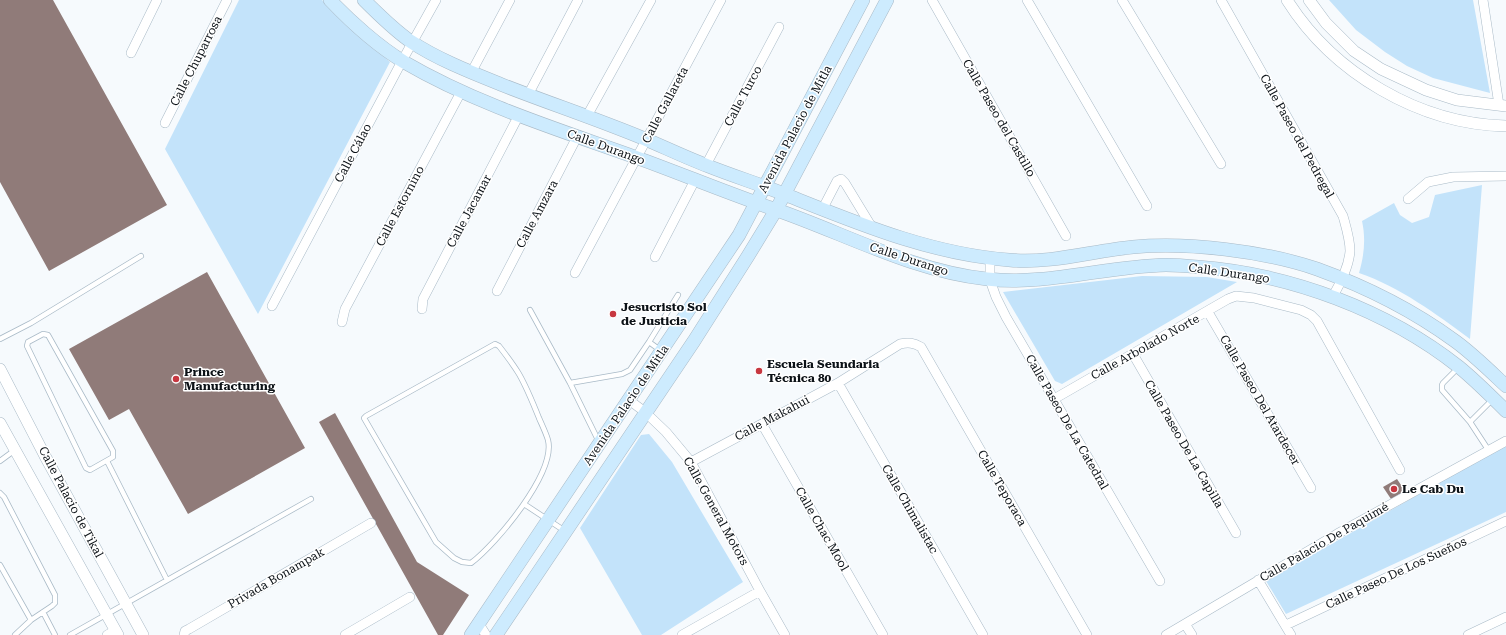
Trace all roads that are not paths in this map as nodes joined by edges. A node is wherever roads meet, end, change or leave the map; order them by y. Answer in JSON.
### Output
{"nodes":[{"id":1,"x":157,"y":0,"type":"edge"},
{"id":2,"x":227,"y":0,"type":"edge"},
{"id":3,"x":330,"y":0,"type":"edge"},
{"id":4,"x":364,"y":0,"type":"edge"},
{"id":5,"x":436,"y":0,"type":"edge"},
{"id":6,"x":510,"y":0,"type":"edge"},
{"id":7,"x":578,"y":0,"type":"edge"},
{"id":8,"x":651,"y":0,"type":"edge"},
{"id":9,"x":721,"y":0,"type":"edge"},
{"id":10,"x":863,"y":0,"type":"edge"},
{"id":11,"x":886,"y":0,"type":"edge"},
{"id":12,"x":932,"y":0,"type":"edge"},
{"id":13,"x":1027,"y":0,"type":"edge"},
{"id":14,"x":1122,"y":0,"type":"edge"},
{"id":15,"x":1221,"y":0,"type":"edge"},
{"id":16,"x":1287,"y":0,"type":"edge"},
{"id":17,"x":1309,"y":0,"type":"edge"},
{"id":18,"x":1483,"y":0,"type":"edge"},
{"id":19,"x":779,"y":26,"type":"dead end"},
{"id":20,"x":413,"y":43,"type":"junction"},
{"id":21,"x":130,"y":53,"type":"dead end"},
{"id":22,"x":402,"y":61,"type":"junction"},
{"id":23,"x":471,"y":73,"type":"junction"},
{"id":24,"x":461,"y":92,"type":"junction"},
{"id":25,"x":528,"y":95,"type":"junction"},
{"id":26,"x":1502,"y":106,"type":"edge"},
{"id":27,"x":520,"y":115,"type":"junction"},
{"id":28,"x":587,"y":116,"type":"junction"},
{"id":29,"x":165,"y":123,"type":"dead end"},
{"id":30,"x":1501,"y":125,"type":"edge"},
{"id":31,"x":577,"y":137,"type":"junction"},
{"id":32,"x":646,"y":140,"type":"junction"},
{"id":33,"x":637,"y":158,"type":"junction"},
{"id":34,"x":1221,"y":164,"type":"dead end"},
{"id":35,"x":706,"y":165,"type":"junction"},
{"id":36,"x":1506,"y":176,"type":"edge"},
{"id":37,"x":695,"y":180,"type":"junction"},
{"id":38,"x":764,"y":187,"type":"junction"},
{"id":39,"x":784,"y":194,"type":"junction"},
{"id":40,"x":1408,"y":199,"type":"dead end"},
{"id":41,"x":756,"y":204,"type":"junction"},
{"id":42,"x":1147,"y":206,"type":"dead end"},
{"id":43,"x":776,"y":210,"type":"junction"},
{"id":44,"x":822,"y":210,"type":"junction"},
{"id":45,"x":873,"y":229,"type":"junction"},
{"id":46,"x":1066,"y":236,"type":"dead end"},
{"id":47,"x":141,"y":256,"type":"dead end"},
{"id":48,"x":655,"y":256,"type":"dead end"},
{"id":49,"x":990,"y":258,"type":"junction"},
{"id":50,"x":575,"y":273,"type":"dead end"},
{"id":51,"x":1342,"y":279,"type":"junction"},
{"id":52,"x":990,"y":280,"type":"junction"},
{"id":53,"x":497,"y":291,"type":"dead end"},
{"id":54,"x":678,"y":295,"type":"dead end"},
{"id":55,"x":1333,"y":296,"type":"junction"},
{"id":56,"x":272,"y":306,"type":"dead end"},
{"id":57,"x":422,"y":309,"type":"dead end"},
{"id":58,"x":530,"y":310,"type":"dead end"},
{"id":59,"x":1208,"y":312,"type":"junction"},
{"id":60,"x":342,"y":322,"type":"dead end"},
{"id":61,"x":0,"y":339,"type":"edge"},
{"id":62,"x":649,"y":342,"type":"junction"},
{"id":63,"x":915,"y":344,"type":"joint"},
{"id":64,"x":662,"y":351,"type":"junction"},
{"id":65,"x":1132,"y":354,"type":"junction"},
{"id":66,"x":1459,"y":367,"type":"junction"},
{"id":67,"x":0,"y":369,"type":"edge"},
{"id":68,"x":570,"y":383,"type":"junction"},
{"id":69,"x":838,"y":383,"type":"junction"},
{"id":70,"x":1506,"y":386,"type":"edge"},
{"id":71,"x":1054,"y":399,"type":"junction"},
{"id":72,"x":1493,"y":399,"type":"junction"},
{"id":73,"x":629,"y":400,"type":"junction"},
{"id":74,"x":1506,"y":411,"type":"edge"},
{"id":75,"x":645,"y":412,"type":"junction"},
{"id":76,"x":1470,"y":422,"type":"junction"},
{"id":77,"x":0,"y":424,"type":"edge"},
{"id":78,"x":762,"y":424,"type":"junction"},
{"id":79,"x":1506,"y":441,"type":"edge"},
{"id":80,"x":600,"y":443,"type":"junction"},
{"id":81,"x":15,"y":450,"type":"junction"},
{"id":82,"x":1489,"y":451,"type":"junction"},
{"id":83,"x":0,"y":461,"type":"edge"},
{"id":84,"x":107,"y":461,"type":"junction"},
{"id":85,"x":691,"y":462,"type":"junction"},
{"id":86,"x":1400,"y":470,"type":"dead end"},
{"id":87,"x":1311,"y":488,"type":"dead end"},
{"id":88,"x":0,"y":493,"type":"edge"},
{"id":89,"x":311,"y":499,"type":"dead end"},
{"id":90,"x":524,"y":504,"type":"junction"},
{"id":91,"x":548,"y":520,"type":"junction"},
{"id":92,"x":1506,"y":521,"type":"edge"},
{"id":93,"x":372,"y":523,"type":"dead end"},
{"id":94,"x":565,"y":531,"type":"junction"},
{"id":95,"x":1236,"y":533,"type":"dead end"},
{"id":96,"x":0,"y":565,"type":"edge"},
{"id":97,"x":167,"y":580,"type":"junction"},
{"id":98,"x":1258,"y":580,"type":"junction"},
{"id":99,"x":1160,"y":581,"type":"dead end"},
{"id":100,"x":760,"y":591,"type":"junction"},
{"id":101,"x":410,"y":597,"type":"dead end"},
{"id":102,"x":126,"y":604,"type":"junction"},
{"id":103,"x":43,"y":612,"type":"junction"},
{"id":104,"x":106,"y":614,"type":"junction"},
{"id":105,"x":1506,"y":617,"type":"edge"},
{"id":106,"x":31,"y":620,"type":"junction"},
{"id":107,"x":479,"y":624,"type":"junction"},
{"id":108,"x":1185,"y":624,"type":"junction"},
{"id":109,"x":1286,"y":625,"type":"junction"},
{"id":110,"x":694,"y":632,"type":"edge"},
{"id":111,"x":114,"y":633,"type":"edge"},
{"id":112,"x":15,"y":635,"type":"edge"},
{"id":113,"x":55,"y":635,"type":"edge"},
{"id":114,"x":70,"y":635,"type":"edge"},
{"id":115,"x":143,"y":635,"type":"edge"},
{"id":116,"x":184,"y":635,"type":"edge"},
{"id":117,"x":345,"y":635,"type":"edge"},
{"id":118,"x":471,"y":635,"type":"edge"},
{"id":119,"x":486,"y":635,"type":"edge"},
{"id":120,"x":496,"y":635,"type":"edge"},
{"id":121,"x":682,"y":635,"type":"edge"},
{"id":122,"x":786,"y":635,"type":"edge"},
{"id":123,"x":883,"y":635,"type":"edge"},
{"id":124,"x":983,"y":635,"type":"edge"},
{"id":125,"x":1087,"y":635,"type":"edge"},
{"id":126,"x":1166,"y":635,"type":"edge"},
{"id":127,"x":1192,"y":635,"type":"edge"},
{"id":128,"x":1291,"y":635,"type":"edge"},
{"id":129,"x":1468,"y":635,"type":"edge"}],
"edges":[{"from":1,"to":21,"type":"street"},
{"from":2,"to":29,"type":"street","name":"Calle Chuparrosa"},
{"from":3,"to":22,"type":"main road","name":"Calle Durango"},
{"from":4,"to":20,"type":"main road","name":"Calle Durango"},
{"from":5,"to":20,"type":"street","name":"Calle Cálao"},
{"from":6,"to":23,"type":"street"},
{"from":7,"to":25,"type":"street"},
{"from":8,"to":28,"type":"street"},
{"from":9,"to":32,"type":"street","name":"Calle Gallareta"},
{"from":10,"to":38,"type":"main road","name":"Avenida Palacio de Mitla"},
{"from":11,"to":39,"type":"main road","name":"Avenida Palacio de Mitla"},
{"from":12,"to":46,"type":"street","name":"Calle Paseo del Castillo"},
{"from":13,"to":42,"type":"street"},
{"from":14,"to":34,"type":"street"},
{"from":15,"to":51,"type":"street","name":"Calle Paseo del Pedregal"},
{"from":16,"to":30,"type":"street"},
{"from":17,"to":26,"type":"street"},
{"from":18,"to":26,"type":"street"},
{"from":19,"to":35,"type":"street","name":"Calle Turco"},
{"from":20,"to":22,"type":"street","name":"Calle Cálao"},
{"from":20,"to":23,"type":"main road","name":"Calle Durango"},
{"from":22,"to":24,"type":"main road","name":"Calle Durango"},
{"from":22,"to":56,"type":"street","name":"Calle Cálao"},
{"from":23,"to":25,"type":"main road","name":"Calle Durango"},
{"from":24,"to":27,"type":"main road","name":"Calle Durango"},
{"from":24,"to":60,"type":"street","name":"Calle Estornino"},
{"from":25,"to":28,"type":"main road","name":"Calle Durango"},
{"from":27,"to":31,"type":"main road","name":"Calle Durango"},
{"from":27,"to":57,"type":"street","name":"Calle Jacamar"},
{"from":28,"to":32,"type":"main road","name":"Calle Durango"},
{"from":31,"to":33,"type":"main road","name":"Calle Durango"},
{"from":31,"to":53,"type":"street","name":"Calle Amzara"},
{"from":32,"to":33,"type":"street","name":"Calle Gallareta"},
{"from":32,"to":35,"type":"main road","name":"Calle Durango"},
{"from":33,"to":37,"type":"main road","name":"Calle Durango"},
{"from":33,"to":50,"type":"street","name":"Calle Gallareta"},
{"from":35,"to":38,"type":"main road","name":"Calle Durango"},
{"from":36,"to":40,"type":"street"},
{"from":37,"to":41,"type":"main road","name":"Calle Durango"},
{"from":37,"to":48,"type":"street"},
{"from":38,"to":39,"type":"main road","name":"Calle Durango"},
{"from":38,"to":41,"type":"main road","name":"Avenida Palacio de Mitla"},
{"from":39,"to":43,"type":"main road","name":"Avenida Palacio de Mitla"},
{"from":39,"to":44,"type":"main road","name":"Calle Durango"},
{"from":41,"to":43,"type":"main road","name":"Calle Durango"},
{"from":41,"to":64,"type":"main road","name":"Avenida Palacio de Mitla"},
{"from":43,"to":52,"type":"main road","name":"Calle Durango"},
{"from":43,"to":75,"type":"main road","name":"Avenida Palacio de Mitla"},
{"from":44,"to":45,"type":"main road","name":"Calle Durango"},
{"from":44,"to":45,"type":"street"},
{"from":45,"to":49,"type":"main road","name":"Calle Durango"},
{"from":47,"to":61,"type":"lane"},
{"from":49,"to":51,"type":"main road","name":"Calle Durango"},
{"from":49,"to":52,"type":"street","name":"Calle Paseo De La Catedral"},
{"from":51,"to":55,"type":"street","name":"Calle Paseo del Pedregal"},
{"from":51,"to":70,"type":"main road","name":"Calle Durango"},
{"from":52,"to":55,"type":"main road","name":"Calle Durango"},
{"from":52,"to":71,"type":"street","name":"Calle Paseo De La Catedral"},
{"from":54,"to":62,"type":"lane"},
{"from":55,"to":66,"type":"main road","name":"Calle Durango"},
{"from":58,"to":68,"type":"lane"},
{"from":59,"to":65,"type":"street","name":"Calle Arbolado Norte"},
{"from":59,"to":86,"type":"street","name":"Calle Arbolado Norte"},
{"from":59,"to":87,"type":"street","name":"Calle Paseo Del Atardecer"},
{"from":62,"to":64,"type":"lane"},
{"from":62,"to":68,"type":"lane"},
{"from":63,"to":69,"type":"street","name":"Calle Makahui"},
{"from":63,"to":125,"type":"street","name":"Calle Teporaca"},
{"from":64,"to":73,"type":"main road","name":"Avenida Palacio de Mitla"},
{"from":65,"to":71,"type":"street","name":"Calle Arbolado Norte"},
{"from":65,"to":95,"type":"street","name":"Calle Paseo De La Capilla"},
{"from":66,"to":72,"type":"main road","name":"Calle Durango"},
{"from":66,"to":76,"type":"lane"},
{"from":67,"to":102,"type":"street","name":"Calle Palacio de Tikal"},
{"from":68,"to":80,"type":"lane"},
{"from":69,"to":78,"type":"street","name":"Calle Makahui"},
{"from":69,"to":124,"type":"street","name":"Calle Chimalistac"},
{"from":71,"to":99,"type":"street","name":"Calle Paseo De La Catedral"},
{"from":72,"to":74,"type":"main road","name":"Calle Durango"},
{"from":72,"to":76,"type":"lane"},
{"from":73,"to":75,"type":"street","name":"Calle General Motors"},
{"from":73,"to":80,"type":"main road","name":"Avenida Palacio de Mitla"},
{"from":75,"to":85,"type":"street","name":"Calle General Motors"},
{"from":75,"to":94,"type":"main road","name":"Avenida Palacio de Mitla"},
{"from":76,"to":82,"type":"lane"},
{"from":77,"to":81,"type":"street","name":"Calle Palacio de Tikal"},
{"from":78,"to":85,"type":"street","name":"Calle Makahui"},
{"from":78,"to":123,"type":"street","name":"Calle Chac Mool"},
{"from":79,"to":82,"type":"street","name":"Calle Palacio De Paquimé"},
{"from":80,"to":91,"type":"main road","name":"Avenida Palacio de Mitla"},
{"from":81,"to":83,"type":"lane"},
{"from":81,"to":104,"type":"street","name":"Calle Palacio de Tikal"},
{"from":82,"to":98,"type":"street","name":"Calle Palacio De Paquimé"},
{"from":84,"to":84,"type":"lane"},
{"from":84,"to":97,"type":"lane"},
{"from":85,"to":100,"type":"street","name":"Calle General Motors"},
{"from":88,"to":103,"type":"lane"},
{"from":89,"to":97,"type":"lane"},
{"from":90,"to":90,"type":"lane"},
{"from":90,"to":91,"type":"lane"},
{"from":91,"to":94,"type":"lane"},
{"from":91,"to":107,"type":"main road","name":"Avenida Palacio de Mitla"},
{"from":92,"to":109,"type":"street","name":"Calle Paseo De Los Sueños"},
{"from":93,"to":116,"type":"street","name":"Privada Bonampak"},
{"from":94,"to":120,"type":"main road","name":"Avenida Palacio de Mitla"},
{"from":96,"to":106,"type":"lane"},
{"from":97,"to":102,"type":"lane"},
{"from":98,"to":108,"type":"street","name":"Calle Palacio De Paquimé"},
{"from":98,"to":109,"type":"street"},
{"from":100,"to":110,"type":"street"},
{"from":100,"to":122,"type":"street","name":"Calle General Motors"},
{"from":101,"to":117,"type":"street"},
{"from":102,"to":104,"type":"lane"},
{"from":102,"to":115,"type":"street","name":"Calle Palacio de Tikal"},
{"from":103,"to":106,"type":"lane"},
{"from":103,"to":113,"type":"lane"},
{"from":104,"to":111,"type":"street","name":"Calle Palacio de Tikal"},
{"from":104,"to":114,"type":"lane"},
{"from":105,"to":129,"type":"street"},
{"from":106,"to":112,"type":"lane"},
{"from":107,"to":118,"type":"main road","name":"Avenida Palacio de Mitla"},
{"from":107,"to":119,"type":"street"},
{"from":108,"to":126,"type":"street","name":"Calle Palacio De Paquimé"},
{"from":108,"to":127,"type":"street"},
{"from":109,"to":128,"type":"street"},
{"from":110,"to":121,"type":"street"}]}
